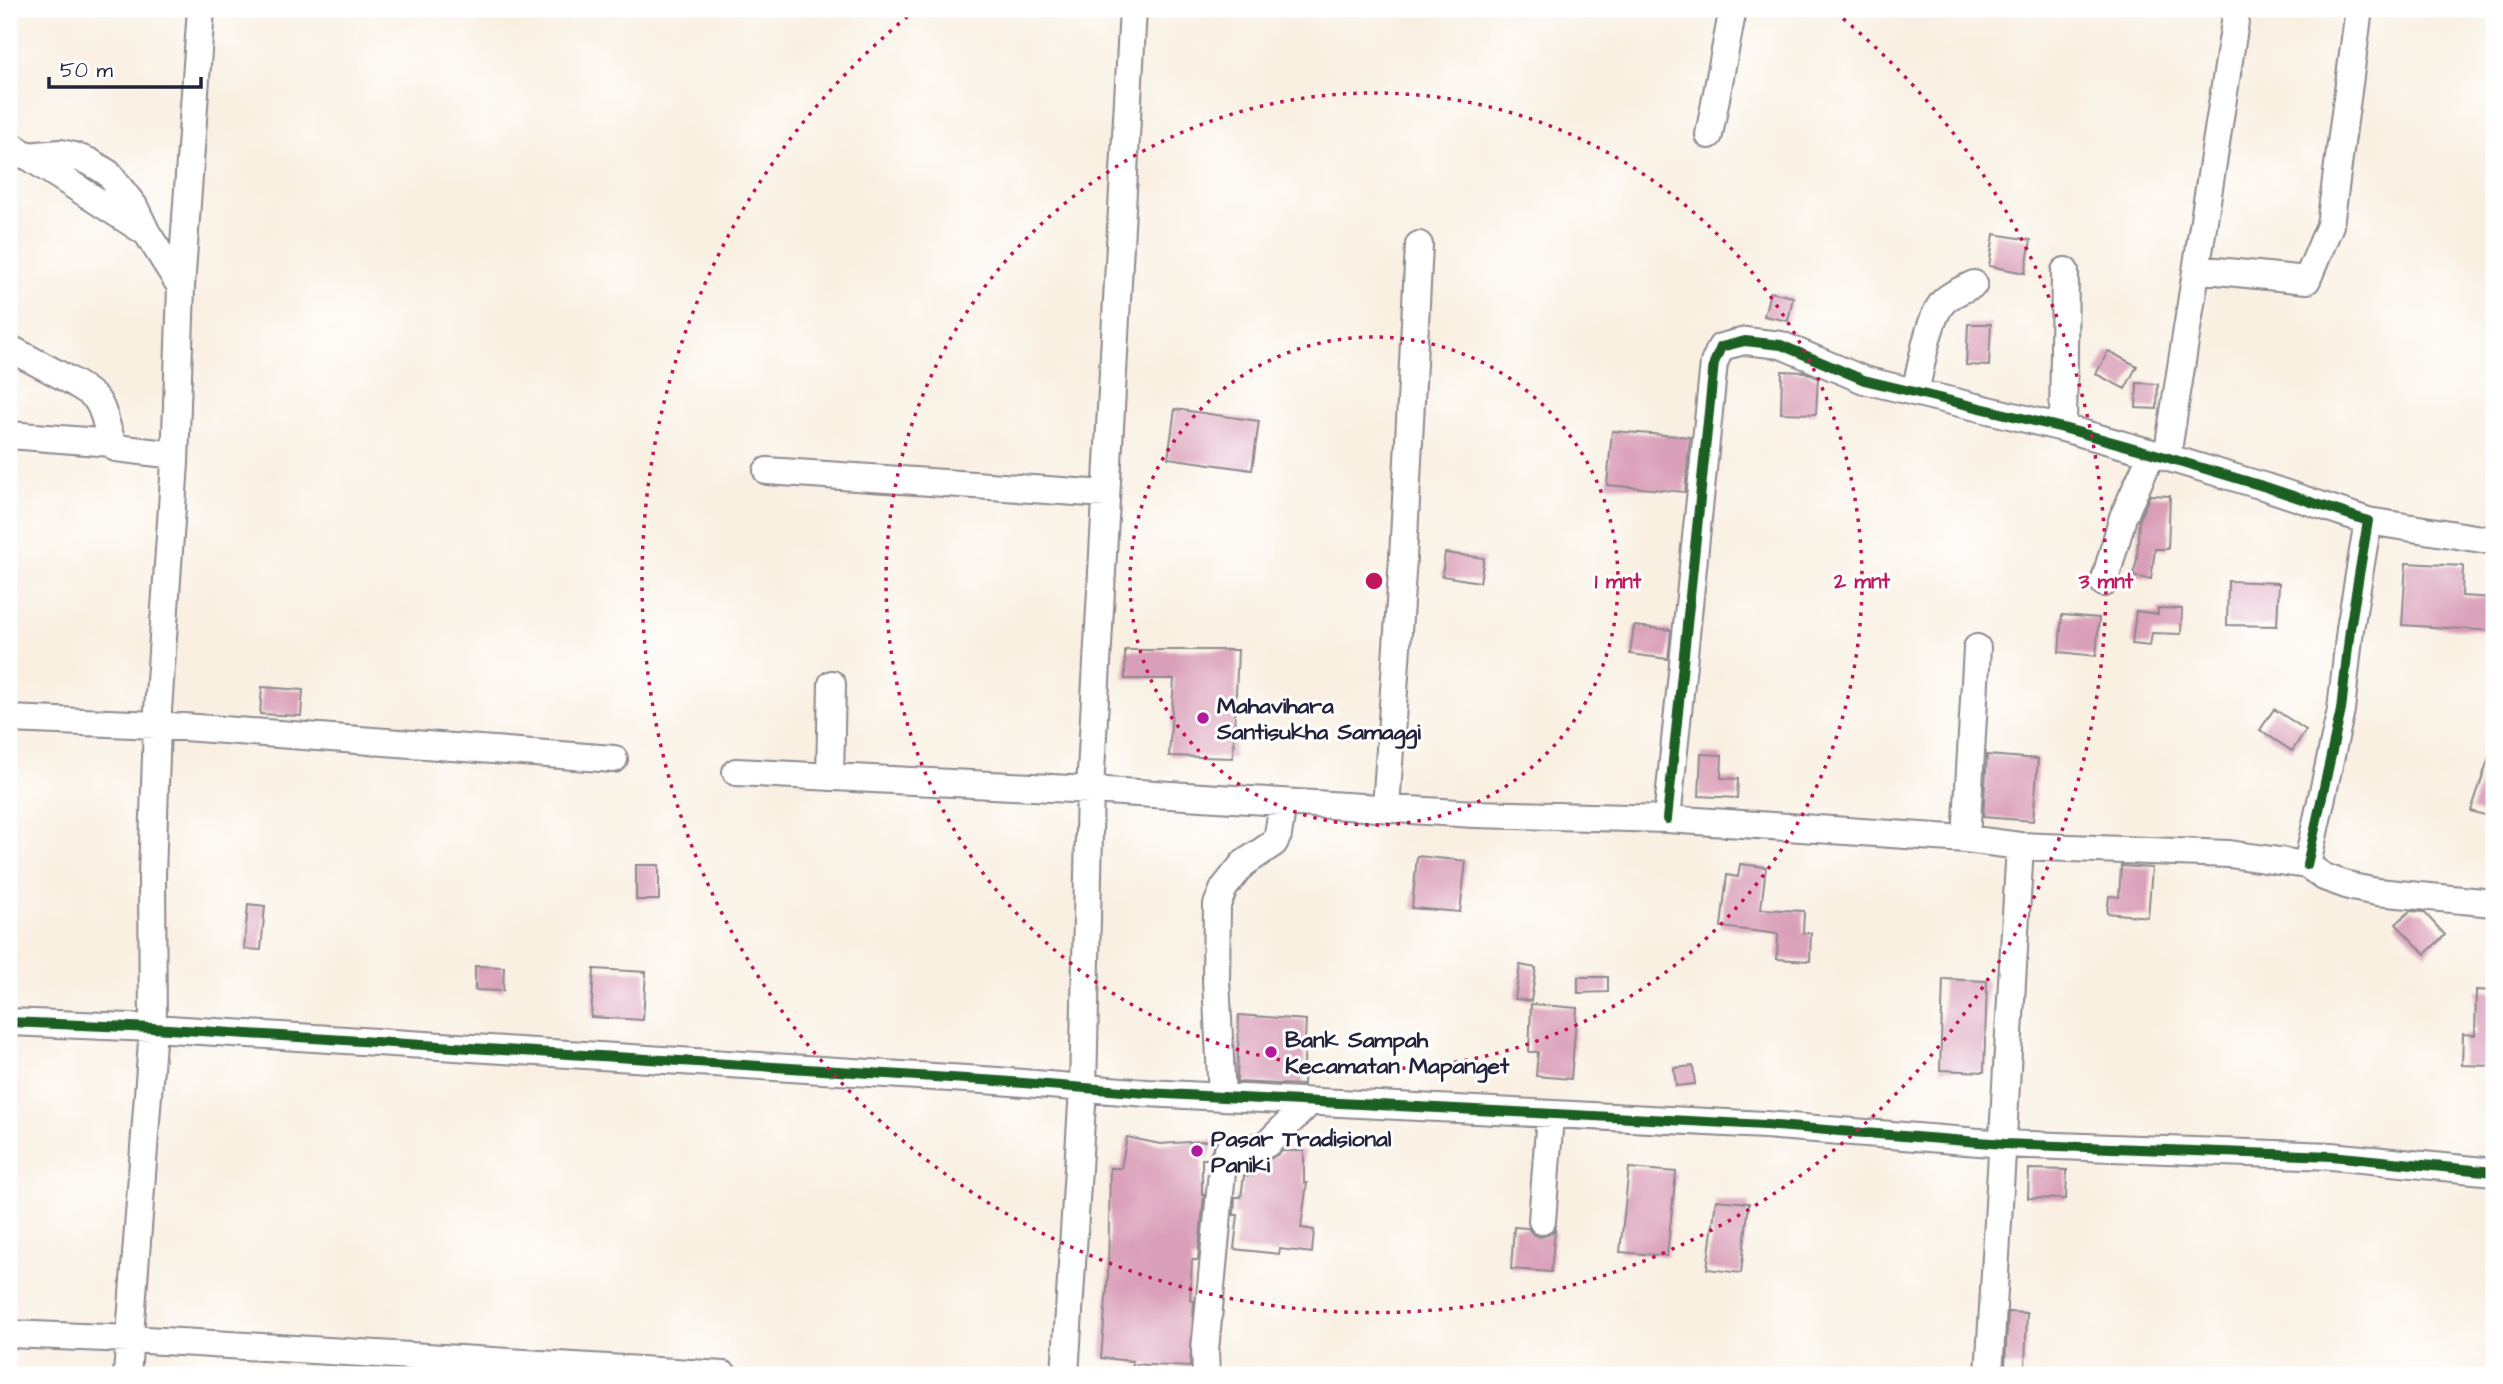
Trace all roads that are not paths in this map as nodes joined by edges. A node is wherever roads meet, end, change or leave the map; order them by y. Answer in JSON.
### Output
{"nodes":[{"id":1,"x":201,"y":9,"type":"edge"},
{"id":2,"x":1133,"y":9,"type":"edge"},
{"id":3,"x":1731,"y":9,"type":"edge"},
{"id":4,"x":2237,"y":9,"type":"edge"},
{"id":5,"x":2359,"y":9,"type":"edge"},
{"id":6,"x":1709,"y":135,"type":"dead end"},
{"id":7,"x":17,"y":150,"type":"edge"},
{"id":8,"x":1419,"y":245,"type":"dead end"},
{"id":9,"x":2197,"y":269,"type":"junction"},
{"id":10,"x":2065,"y":271,"type":"dead end"},
{"id":11,"x":1974,"y":284,"type":"dead end"},
{"id":12,"x":181,"y":287,"type":"junction"},
{"id":13,"x":9,"y":348,"type":"edge"},
{"id":14,"x":1914,"y":392,"type":"junction"},
{"id":15,"x":2063,"y":428,"type":"junction"},
{"id":16,"x":9,"y":435,"type":"edge"},
{"id":17,"x":112,"y":443,"type":"junction"},
{"id":18,"x":175,"y":455,"type":"junction"},
{"id":19,"x":2159,"y":455,"type":"junction"},
{"id":20,"x":768,"y":471,"type":"dead end"},
{"id":21,"x":1106,"y":494,"type":"junction"},
{"id":22,"x":2368,"y":521,"type":"junction"},
{"id":23,"x":2494,"y":541,"type":"edge"},
{"id":24,"x":2104,"y":583,"type":"dead end"},
{"id":25,"x":1977,"y":648,"type":"dead end"},
{"id":26,"x":832,"y":684,"type":"dead end"},
{"id":27,"x":9,"y":719,"type":"edge"},
{"id":28,"x":157,"y":725,"type":"junction"},
{"id":29,"x":614,"y":758,"type":"dead end"},
{"id":30,"x":736,"y":772,"type":"dead end"},
{"id":31,"x":830,"y":777,"type":"junction"},
{"id":32,"x":1090,"y":790,"type":"junction"},
{"id":33,"x":1283,"y":802,"type":"junction"},
{"id":34,"x":1386,"y":808,"type":"junction"},
{"id":35,"x":1667,"y":819,"type":"junction"},
{"id":36,"x":1966,"y":839,"type":"junction"},
{"id":37,"x":2020,"y":846,"type":"junction"},
{"id":38,"x":2306,"y":865,"type":"junction"},
{"id":39,"x":2494,"y":903,"type":"edge"},
{"id":40,"x":9,"y":1022,"type":"edge"},
{"id":41,"x":153,"y":1028,"type":"junction"},
{"id":42,"x":1083,"y":1089,"type":"junction"},
{"id":43,"x":1222,"y":1097,"type":"junction"},
{"id":44,"x":1310,"y":1102,"type":"junction"},
{"id":45,"x":1550,"y":1116,"type":"junction"},
{"id":46,"x":2004,"y":1144,"type":"junction"},
{"id":47,"x":2494,"y":1172,"type":"edge"},
{"id":48,"x":1542,"y":1222,"type":"dead end"},
{"id":49,"x":9,"y":1334,"type":"edge"},
{"id":50,"x":130,"y":1339,"type":"junction"},
{"id":51,"x":127,"y":1375,"type":"edge"},
{"id":52,"x":724,"y":1375,"type":"edge"},
{"id":53,"x":1065,"y":1375,"type":"edge"},
{"id":54,"x":1206,"y":1375,"type":"edge"},
{"id":55,"x":1989,"y":1375,"type":"edge"}],
"edges":[{"from":1,"to":12,"type":"street"},
{"from":2,"to":21,"type":"street"},
{"from":3,"to":6,"type":"street"},
{"from":4,"to":9,"type":"street"},
{"from":5,"to":9,"type":"street"},
{"from":7,"to":12,"type":"street"},
{"from":8,"to":34,"type":"street"},
{"from":9,"to":19,"type":"street"},
{"from":10,"to":15,"type":"street"},
{"from":11,"to":14,"type":"street"},
{"from":12,"to":18,"type":"street"},
{"from":13,"to":17,"type":"street"},
{"from":14,"to":15,"type":"street"},
{"from":14,"to":35,"type":"street"},
{"from":15,"to":19,"type":"street"},
{"from":16,"to":17,"type":"street"},
{"from":17,"to":18,"type":"street"},
{"from":18,"to":28,"type":"street"},
{"from":19,"to":22,"type":"street"},
{"from":19,"to":24,"type":"street"},
{"from":20,"to":21,"type":"street"},
{"from":21,"to":32,"type":"street"},
{"from":22,"to":23,"type":"street"},
{"from":22,"to":38,"type":"street"},
{"from":25,"to":36,"type":"street"},
{"from":26,"to":31,"type":"street"},
{"from":27,"to":28,"type":"street"},
{"from":28,"to":29,"type":"street"},
{"from":28,"to":41,"type":"street"},
{"from":30,"to":31,"type":"street"},
{"from":31,"to":32,"type":"street"},
{"from":32,"to":33,"type":"street"},
{"from":32,"to":42,"type":"street"},
{"from":33,"to":34,"type":"street"},
{"from":33,"to":43,"type":"street"},
{"from":34,"to":35,"type":"street"},
{"from":35,"to":36,"type":"street"},
{"from":36,"to":37,"type":"street"},
{"from":37,"to":38,"type":"street"},
{"from":37,"to":46,"type":"street"},
{"from":38,"to":39,"type":"street"},
{"from":40,"to":41,"type":"street"},
{"from":41,"to":42,"type":"street"},
{"from":41,"to":50,"type":"street"},
{"from":42,"to":43,"type":"street"},
{"from":42,"to":53,"type":"street"},
{"from":43,"to":44,"type":"street"},
{"from":44,"to":45,"type":"street"},
{"from":44,"to":54,"type":"street"},
{"from":45,"to":46,"type":"street"},
{"from":45,"to":48,"type":"street"},
{"from":46,"to":47,"type":"street"},
{"from":46,"to":55,"type":"street"},
{"from":49,"to":50,"type":"street"},
{"from":50,"to":51,"type":"street"},
{"from":50,"to":52,"type":"street"}]}
